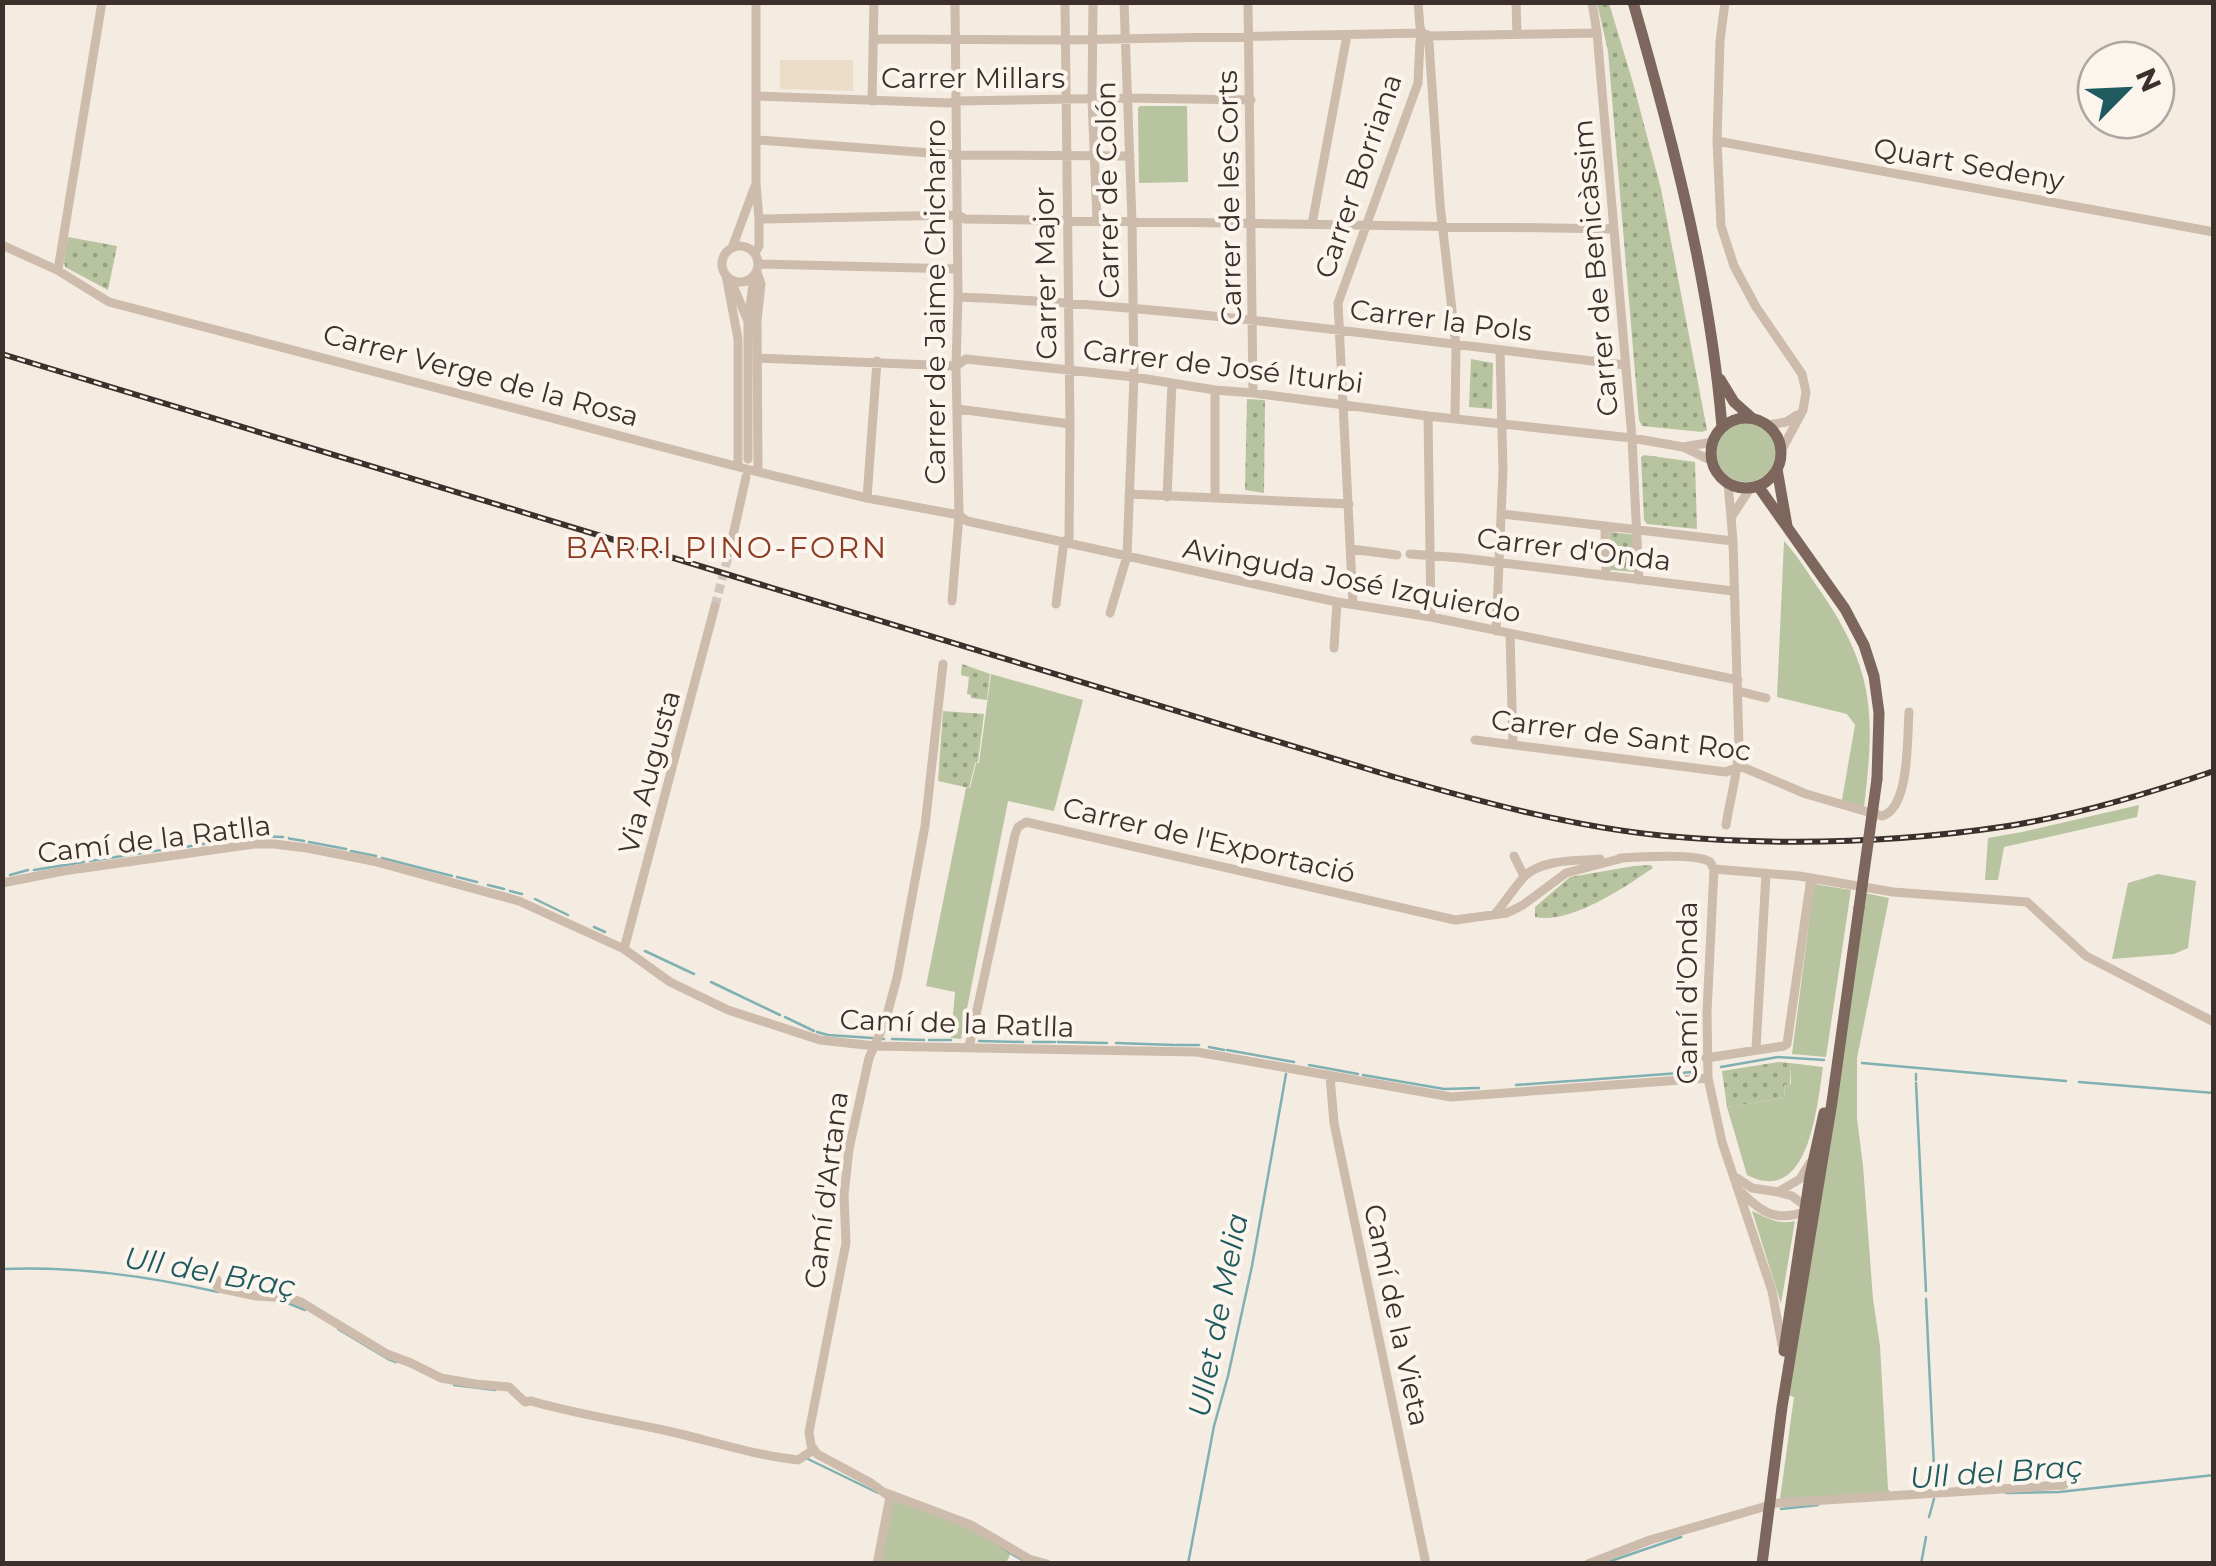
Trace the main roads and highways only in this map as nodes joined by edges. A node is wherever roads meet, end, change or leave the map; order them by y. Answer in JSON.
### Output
{"nodes":[{"id":1,"x":1633,"y":2,"type":"edge"},
{"id":2,"x":1718,"y":375,"type":"junction"},
{"id":3,"x":1752,"y":418,"type":"junction"},
{"id":4,"x":1722,"y":427,"type":"junction"},
{"id":5,"x":1777,"y":470,"type":"junction"},
{"id":6,"x":1755,"y":487,"type":"junction"},
{"id":7,"x":1787,"y":526,"type":"junction"},
{"id":8,"x":1835,"y":1076,"type":"junction"},
{"id":9,"x":1782,"y":1407,"type":"junction"},
{"id":10,"x":1762,"y":1564,"type":"edge"}],
"edges":[{"from":1,"to":2,"type":"main road"},
{"from":2,"to":3,"type":"main road"},
{"from":2,"to":4,"type":"main road"},
{"from":3,"to":4,"type":"main road"},
{"from":3,"to":5,"type":"main road"},
{"from":4,"to":6,"type":"main road"},
{"from":5,"to":6,"type":"main road"},
{"from":5,"to":7,"type":"main road"},
{"from":6,"to":7,"type":"main road"},
{"from":7,"to":8,"type":"main road","bridge":true},
{"from":8,"to":9,"type":"main road"},
{"from":8,"to":9,"type":"main road"},
{"from":9,"to":10,"type":"main road"}]}
